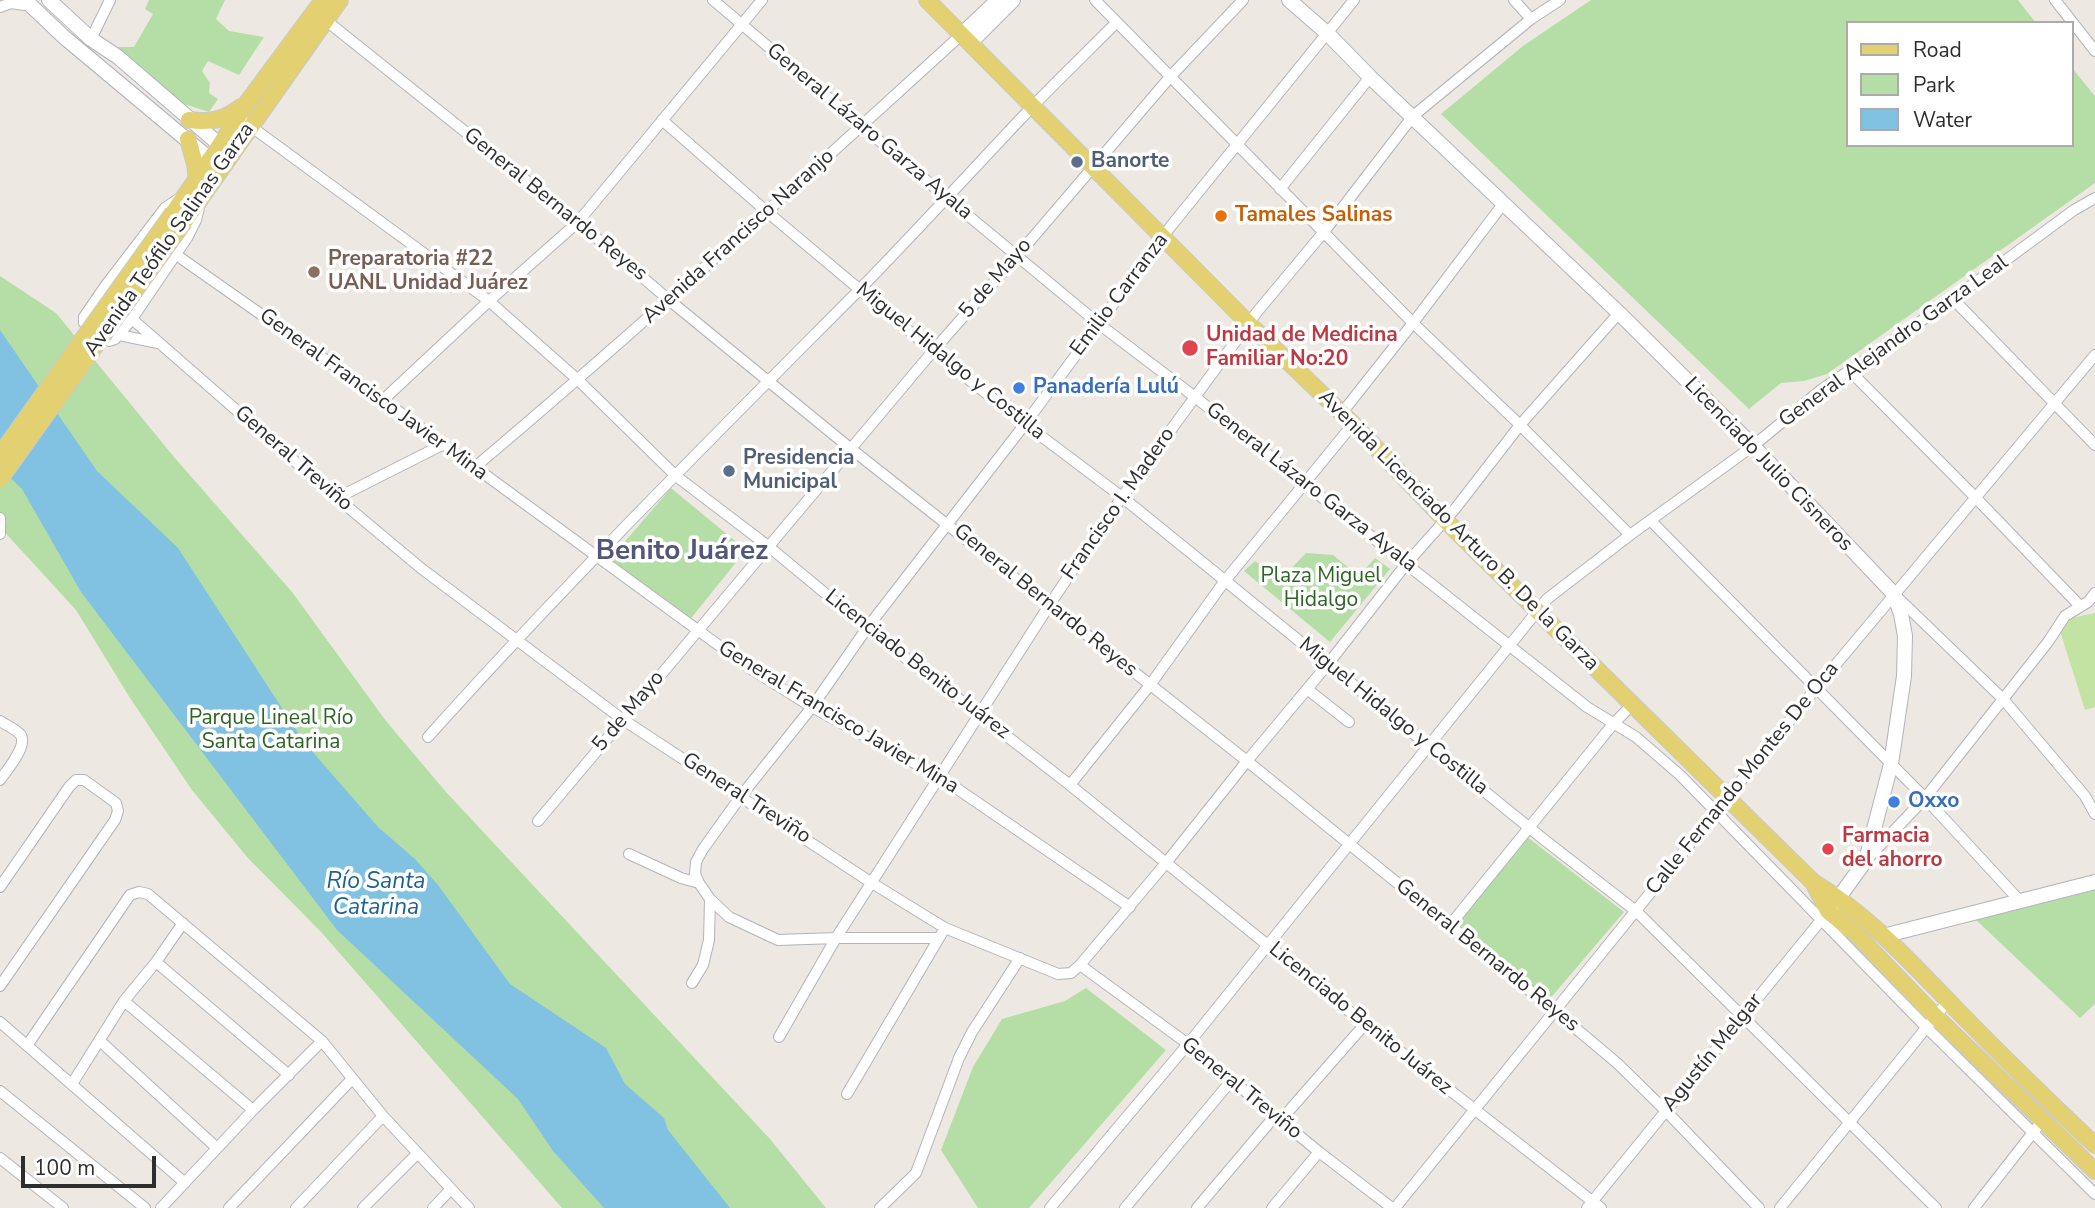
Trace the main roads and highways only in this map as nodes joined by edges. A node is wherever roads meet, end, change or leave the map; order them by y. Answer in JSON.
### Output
{"nodes":[{"id":1,"x":340,"y":0,"type":"edge"},
{"id":2,"x":927,"y":0,"type":"edge"},
{"id":3,"x":321,"y":10,"type":"edge"},
{"id":4,"x":245,"y":116,"type":"junction"},
{"id":5,"x":189,"y":120,"type":"road end"},
{"id":6,"x":188,"y":139,"type":"road end"},
{"id":7,"x":197,"y":179,"type":"junction"},
{"id":8,"x":193,"y":197,"type":"junction"},
{"id":9,"x":179,"y":217,"type":"junction"},
{"id":10,"x":0,"y":455,"type":"edge"},
{"id":11,"x":0,"y":480,"type":"edge"},
{"id":12,"x":1813,"y":882,"type":"junction"},
{"id":13,"x":1862,"y":960,"type":"road end"},
{"id":14,"x":1900,"y":979,"type":"junction"},
{"id":15,"x":2095,"y":1145,"type":"edge"},
{"id":16,"x":2092,"y":1165,"type":"edge"}],
"edges":[{"from":1,"to":3,"type":"main road","name":"Avenida Teófilo Salinas Garza"},
{"from":2,"to":12,"type":"main road","name":"Avenida Licenciado Arturo B. De la Garza"},
{"from":3,"to":4,"type":"main road","name":"Avenida Teófilo Salinas Garza"},
{"from":3,"to":4,"type":"main road","name":"Avenida Teófilo Salinas Garza"},
{"from":4,"to":5,"type":"main road"},
{"from":4,"to":7,"type":"main road","name":"Avenida Teófilo Salinas Garza"},
{"from":4,"to":8,"type":"main road","name":"Avenida Teófilo Salinas Garza"},
{"from":6,"to":7,"type":"main road"},
{"from":7,"to":8,"type":"main road","name":"Avenida Teófilo Salinas Garza"},
{"from":8,"to":9,"type":"main road","name":"Avenida Teófilo Salinas Garza"},
{"from":9,"to":10,"type":"main road","name":"Avenida Teófilo Salinas Garza","bridge":true},
{"from":9,"to":11,"type":"main road","name":"Avenida Teófilo Salinas Garza","bridge":true},
{"from":12,"to":14,"type":"main road","name":"Avenida Licenciado Arturo B. De la Garza"},
{"from":12,"to":15,"type":"main road","name":"Avenida Licenciado Arturo B. De la Garza"},
{"from":13,"to":14,"type":"main road"},
{"from":14,"to":16,"type":"main road","name":"Avenida Licenciado Arturo B. De la Garza"}]}
